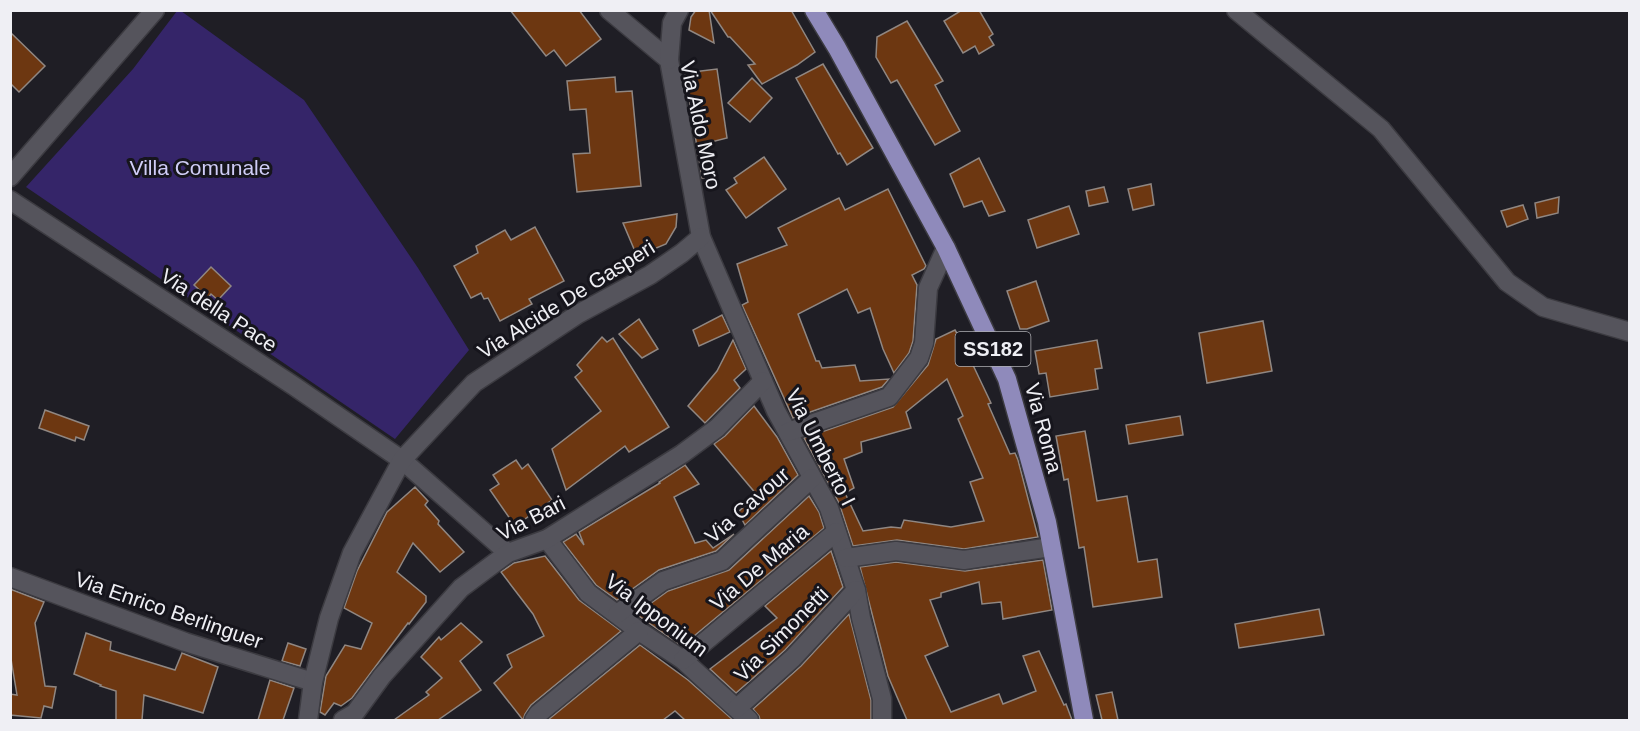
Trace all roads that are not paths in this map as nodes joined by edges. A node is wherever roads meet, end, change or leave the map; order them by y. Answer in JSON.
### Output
{"nodes":[{"id":1,"x":155,"y":10,"type":"edge"},
{"id":2,"x":609,"y":10,"type":"edge"},
{"id":3,"x":679,"y":10,"type":"edge"},
{"id":4,"x":814,"y":10,"type":"edge"},
{"id":5,"x":1236,"y":10,"type":"edge"},
{"id":6,"x":669,"y":60,"type":"junction"},
{"id":7,"x":10,"y":177,"type":"edge"},
{"id":8,"x":10,"y":200,"type":"edge"},
{"id":9,"x":701,"y":237,"type":"junction"},
{"id":10,"x":946,"y":248,"type":"junction"},
{"id":11,"x":1629,"y":332,"type":"edge"},
{"id":12,"x":763,"y":381,"type":"junction"},
{"id":13,"x":788,"y":432,"type":"junction"},
{"id":14,"x":402,"y":460,"type":"junction"},
{"id":15,"x":812,"y":478,"type":"junction"},
{"id":16,"x":836,"y":532,"type":"junction"},
{"id":17,"x":547,"y":539,"type":"junction"},
{"id":18,"x":1051,"y":547,"type":"junction"},
{"id":19,"x":508,"y":553,"type":"junction"},
{"id":20,"x":846,"y":558,"type":"junction"},
{"id":21,"x":10,"y":577,"type":"edge"},
{"id":22,"x":856,"y":590,"type":"junction"},
{"id":23,"x":617,"y":614,"type":"junction"},
{"id":24,"x":639,"y":632,"type":"junction"},
{"id":25,"x":683,"y":660,"type":"junction"},
{"id":26,"x":313,"y":682,"type":"junction"},
{"id":27,"x":742,"y":714,"type":"edge"},
{"id":28,"x":308,"y":720,"type":"edge"},
{"id":29,"x":343,"y":720,"type":"edge"},
{"id":30,"x":534,"y":720,"type":"edge"},
{"id":31,"x":882,"y":720,"type":"edge"},
{"id":32,"x":1084,"y":720,"type":"edge"}],
"edges":[{"from":1,"to":7,"type":"street"},
{"from":2,"to":6,"type":"street","name":"Via Aldo Moro"},
{"from":3,"to":6,"type":"street"},
{"from":4,"to":10,"type":"main road","name":"Via Roma","number":"SS182"},
{"from":5,"to":11,"type":"street"},
{"from":6,"to":9,"type":"street","name":"Via Aldo Moro"},
{"from":8,"to":14,"type":"street","name":"Via della Pace"},
{"from":9,"to":12,"type":"street","name":"Via Umberto I"},
{"from":9,"to":14,"type":"street","name":"Via Alcide De Gasperi"},
{"from":10,"to":13,"type":"street"},
{"from":10,"to":18,"type":"main road","name":"Via Roma","number":"SS182"},
{"from":12,"to":13,"type":"street","name":"Via Umberto I"},
{"from":12,"to":17,"type":"street","name":"Via Bari"},
{"from":13,"to":15,"type":"street","name":"Via Umberto I"},
{"from":14,"to":19,"type":"street","name":"Via della Pace"},
{"from":14,"to":26,"type":"street","name":"Via Alcide De Gasperi"},
{"from":15,"to":16,"type":"street","name":"Via Umberto I"},
{"from":15,"to":23,"type":"street","name":"Via Cavour"},
{"from":16,"to":20,"type":"street","name":"Via Umberto I"},
{"from":16,"to":25,"type":"street","name":"Via De Maria"},
{"from":17,"to":19,"type":"street","name":"Via Bari"},
{"from":17,"to":23,"type":"street","name":"Via Ipponium"},
{"from":18,"to":20,"type":"street"},
{"from":18,"to":32,"type":"main road","name":"Via Roma","number":"SS182"},
{"from":19,"to":29,"type":"street","name":"Via Bari"},
{"from":20,"to":22,"type":"street","name":"Via Umberto I"},
{"from":21,"to":26,"type":"street","name":"Via Enrico Berlinguer"},
{"from":22,"to":27,"type":"street","name":"Via Simonetti"},
{"from":22,"to":31,"type":"street","name":"Via Umberto I"},
{"from":23,"to":24,"type":"street","name":"Via Ipponium"},
{"from":24,"to":25,"type":"street","name":"Via Ipponium"},
{"from":24,"to":30,"type":"street"},
{"from":25,"to":27,"type":"street","name":"Via Ipponium"},
{"from":26,"to":28,"type":"street","name":"Via Alcide De Gasperi"}]}
